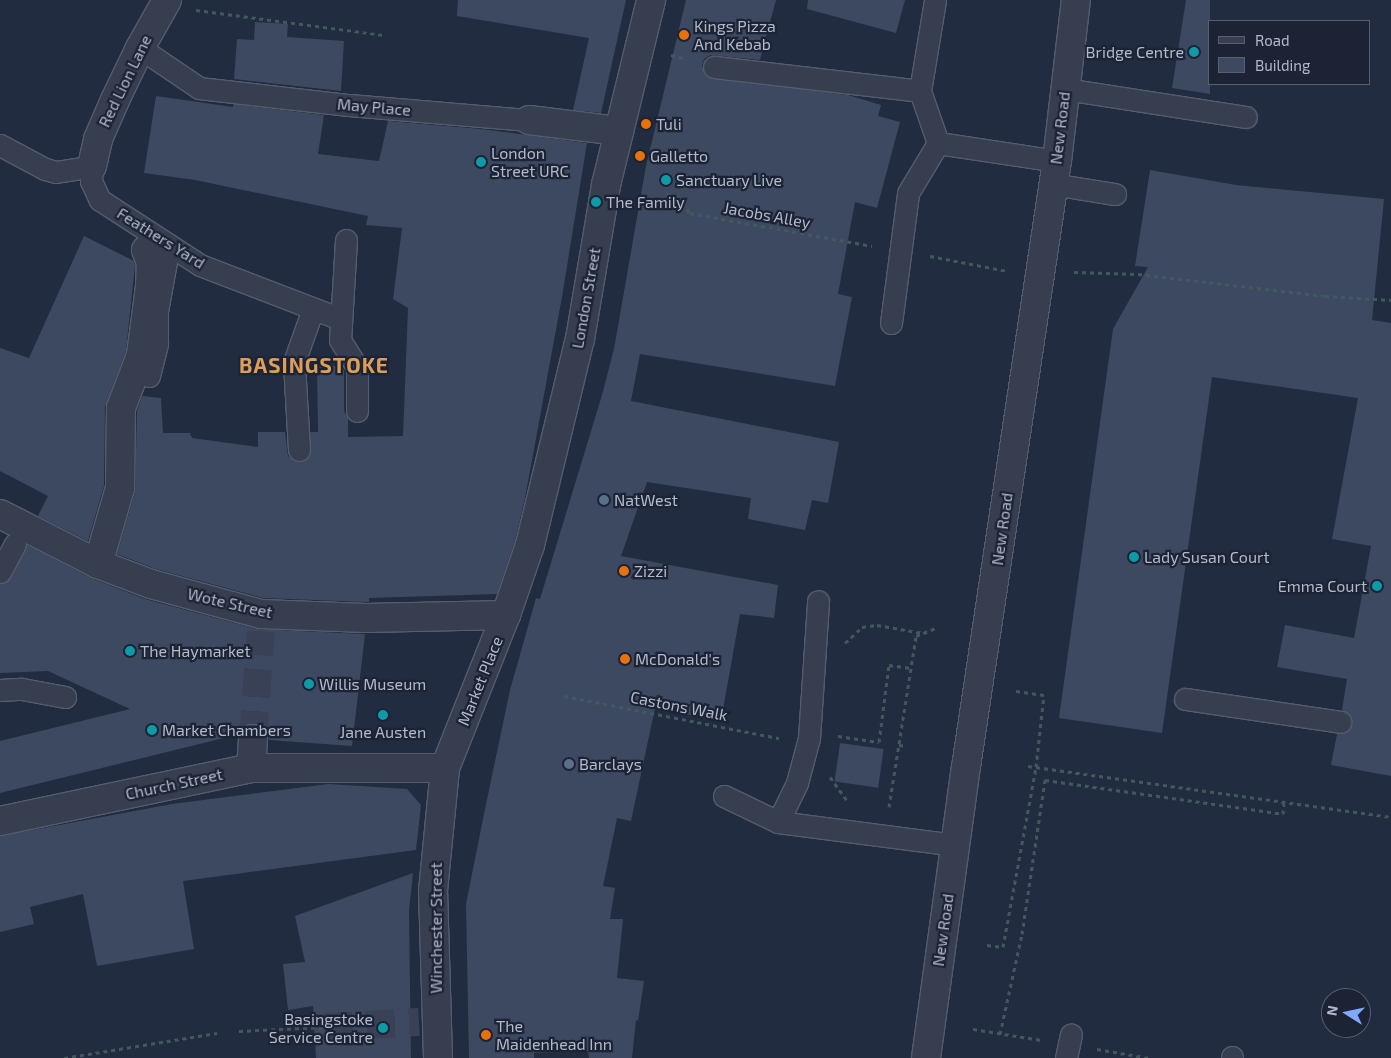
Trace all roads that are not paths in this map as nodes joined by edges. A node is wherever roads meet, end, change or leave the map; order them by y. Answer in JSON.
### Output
{"nodes":[{"id":1,"x":651,"y":0,"type":"edge"},
{"id":2,"x":935,"y":0,"type":"edge"},
{"id":3,"x":1076,"y":0,"type":"edge"},
{"id":4,"x":179,"y":4,"type":"edge"},
{"id":5,"x":140,"y":48,"type":"junction"},
{"id":6,"x":714,"y":67,"type":"road end"},
{"id":7,"x":1065,"y":89,"type":"junction"},
{"id":8,"x":920,"y":91,"type":"junction"},
{"id":9,"x":1246,"y":117,"type":"dead end"},
{"id":10,"x":529,"y":120,"type":"joint"},
{"id":11,"x":619,"y":131,"type":"junction"},
{"id":12,"x":938,"y":142,"type":"junction"},
{"id":13,"x":0,"y":145,"type":"edge"},
{"id":14,"x":92,"y":166,"type":"junction"},
{"id":15,"x":1054,"y":172,"type":"junction"},
{"id":16,"x":1115,"y":194,"type":"dead end"},
{"id":17,"x":346,"y":240,"type":"dead end"},
{"id":18,"x":158,"y":247,"type":"junction"},
{"id":19,"x":313,"y":309,"type":"junction"},
{"id":20,"x":341,"y":319,"type":"junction"},
{"id":21,"x":891,"y":323,"type":"dead end"},
{"id":22,"x":149,"y":376,"type":"dead end"},
{"id":23,"x":357,"y":411,"type":"dead end"},
{"id":24,"x":299,"y":450,"type":"dead end"},
{"id":25,"x":0,"y":514,"type":"edge"},
{"id":26,"x":15,"y":544,"type":"dead end"},
{"id":27,"x":98,"y":564,"type":"junction"},
{"id":28,"x":0,"y":572,"type":"edge"},
{"id":29,"x":818,"y":601,"type":"dead end"},
{"id":30,"x":510,"y":604,"type":"junction"},
{"id":31,"x":0,"y":690,"type":"edge"},
{"id":32,"x":65,"y":697,"type":"dead end"},
{"id":33,"x":1185,"y":699,"type":"dead end"},
{"id":34,"x":1340,"y":722,"type":"dead end"},
{"id":35,"x":253,"y":739,"type":"tunnel mouth"},
{"id":36,"x":251,"y":768,"type":"junction"},
{"id":37,"x":445,"y":768,"type":"junction"},
{"id":38,"x":724,"y":796,"type":"dead end"},
{"id":39,"x":442,"y":799,"type":"joint"},
{"id":40,"x":0,"y":821,"type":"edge"},
{"id":41,"x":778,"y":822,"type":"junction"},
{"id":42,"x":955,"y":845,"type":"junction"},
{"id":43,"x":1071,"y":1035,"type":"dead end"},
{"id":44,"x":438,"y":1058,"type":"edge"},
{"id":45,"x":926,"y":1058,"type":"edge"},
{"id":46,"x":1066,"y":1058,"type":"edge"}],
"edges":[{"from":1,"to":11,"type":"street","name":"London Street"},
{"from":2,"to":8,"type":"lane"},
{"from":3,"to":7,"type":"street","name":"New Road"},
{"from":4,"to":5,"type":"street","name":"Red Lion Lane"},
{"from":5,"to":10,"type":"lane","name":"May Place"},
{"from":5,"to":14,"type":"street","name":"Red Lion Lane"},
{"from":6,"to":8,"type":"lane"},
{"from":7,"to":9,"type":"lane"},
{"from":7,"to":15,"type":"street","name":"New Road"},
{"from":8,"to":12,"type":"lane"},
{"from":10,"to":11,"type":"street","name":"May Place"},
{"from":11,"to":30,"type":"street","name":"London Street"},
{"from":12,"to":15,"type":"lane"},
{"from":12,"to":21,"type":"lane"},
{"from":13,"to":14,"type":"lane"},
{"from":14,"to":18,"type":"lane","name":"Feathers Yard"},
{"from":15,"to":16,"type":"lane"},
{"from":15,"to":42,"type":"street","name":"New Road"},
{"from":17,"to":20,"type":"lane"},
{"from":18,"to":19,"type":"lane","name":"Feathers Yard"},
{"from":18,"to":22,"type":"lane"},
{"from":18,"to":27,"type":"street"},
{"from":19,"to":20,"type":"lane","name":"Feathers Yard"},
{"from":19,"to":24,"type":"lane"},
{"from":20,"to":23,"type":"lane"},
{"from":25,"to":27,"type":"street","name":"Wote Street"},
{"from":26,"to":28,"type":"lane"},
{"from":27,"to":30,"type":"street","name":"Wote Street"},
{"from":29,"to":41,"type":"lane"},
{"from":30,"to":37,"type":"street","name":"Market Place"},
{"from":31,"to":32,"type":"lane"},
{"from":33,"to":34,"type":"lane"},
{"from":35,"to":36,"type":"street"},
{"from":36,"to":37,"type":"street","name":"Church Street"},
{"from":36,"to":40,"type":"street","name":"Church Street"},
{"from":37,"to":39,"type":"street","name":"Market Place"},
{"from":38,"to":41,"type":"lane"},
{"from":39,"to":44,"type":"street","name":"Winchester Street"},
{"from":41,"to":42,"type":"lane"},
{"from":42,"to":45,"type":"street","name":"New Road"},
{"from":43,"to":46,"type":"lane"}]}
